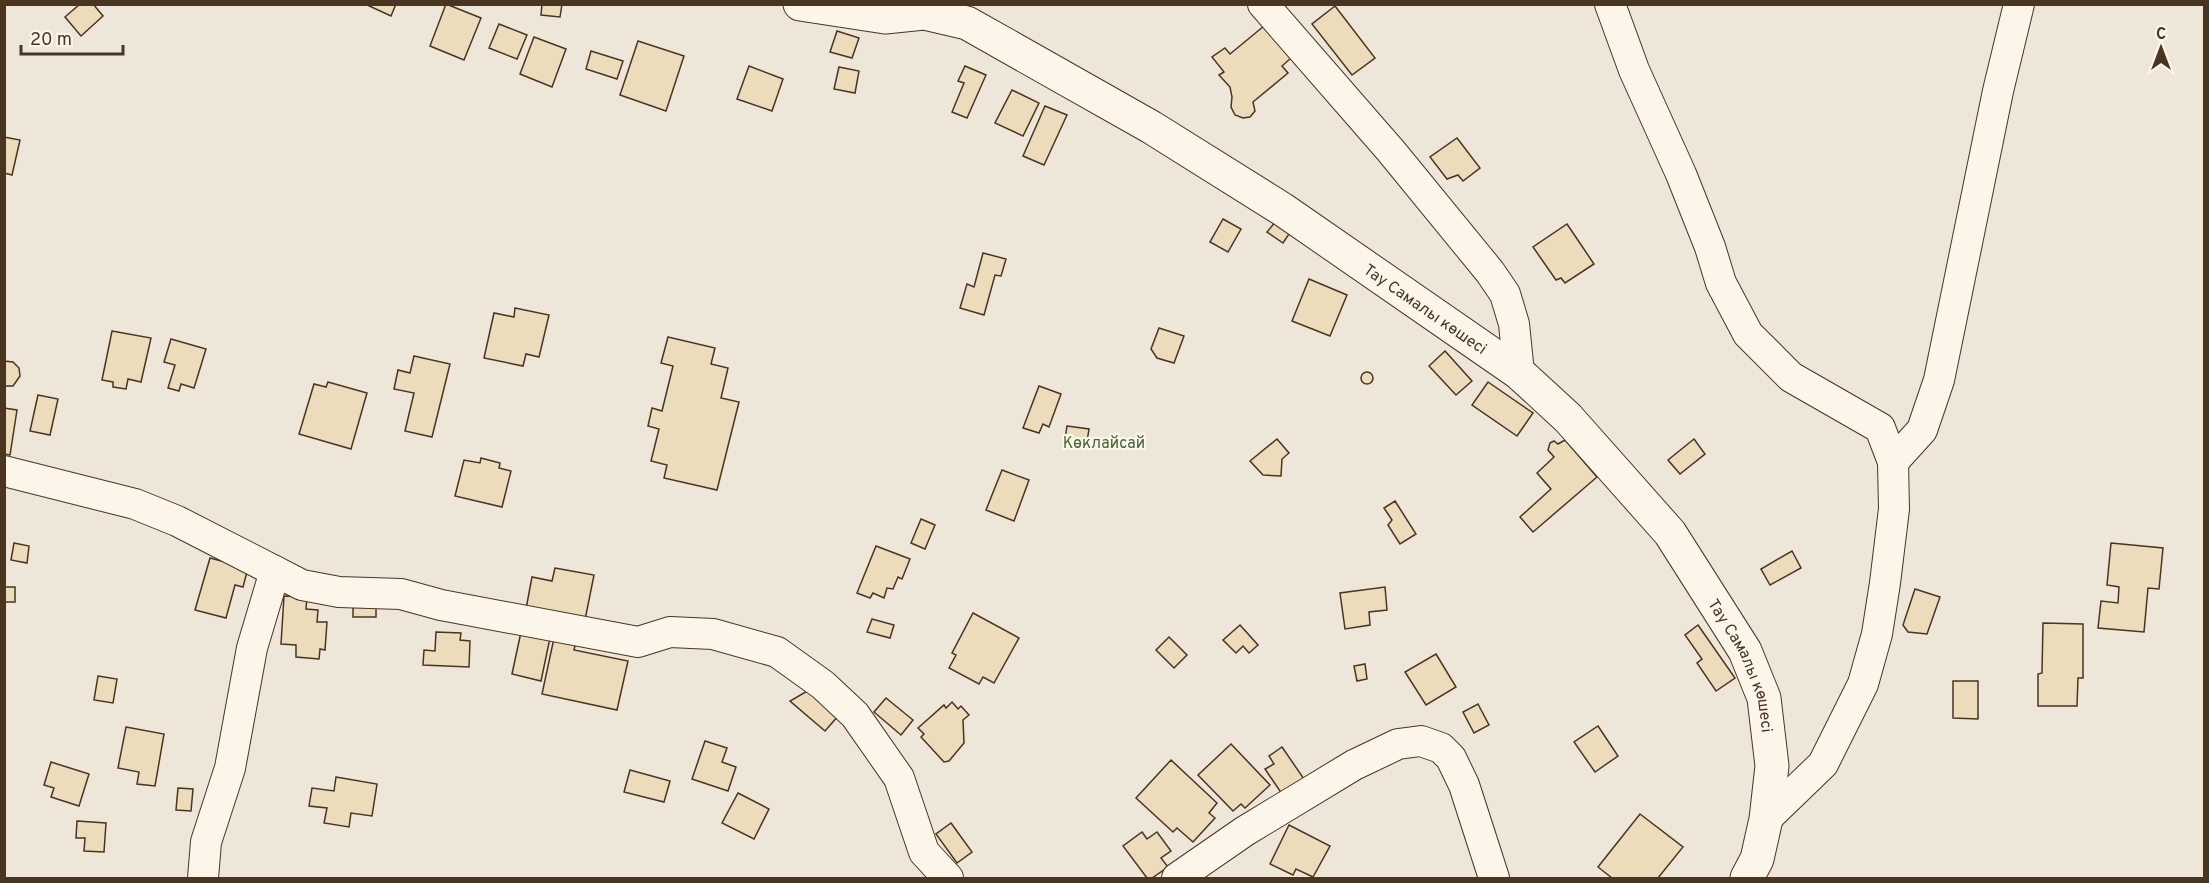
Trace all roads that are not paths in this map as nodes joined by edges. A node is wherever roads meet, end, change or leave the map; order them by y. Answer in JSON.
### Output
{"nodes":[{"id":1,"x":800,"y":4,"type":"edge"},
{"id":2,"x":1263,"y":4,"type":"edge"},
{"id":3,"x":1610,"y":4,"type":"edge"},
{"id":4,"x":2019,"y":4,"type":"edge"},
{"id":5,"x":1519,"y":373,"type":"junction"},
{"id":6,"x":1893,"y":462,"type":"junction"},
{"id":7,"x":4,"y":471,"type":"edge"},
{"id":8,"x":275,"y":571,"type":"junction"},
{"id":9,"x":1766,"y":819,"type":"junction"},
{"id":10,"x":203,"y":879,"type":"edge"},
{"id":11,"x":948,"y":879,"type":"edge"},
{"id":12,"x":1177,"y":879,"type":"edge"},
{"id":13,"x":1494,"y":879,"type":"edge"},
{"id":14,"x":1747,"y":879,"type":"edge"}],
"edges":[{"from":1,"to":5,"type":"street","name":"Тау Самалы көшесі"},
{"from":2,"to":5,"type":"street"},
{"from":3,"to":6,"type":"street"},
{"from":4,"to":6,"type":"street"},
{"from":5,"to":9,"type":"street","name":"Тау Самалы көшесі"},
{"from":6,"to":9,"type":"street"},
{"from":7,"to":8,"type":"street"},
{"from":8,"to":10,"type":"street"},
{"from":8,"to":11,"type":"street"},
{"from":9,"to":14,"type":"street","name":"Тау Самалы көшесі"},
{"from":12,"to":13,"type":"street"}]}
